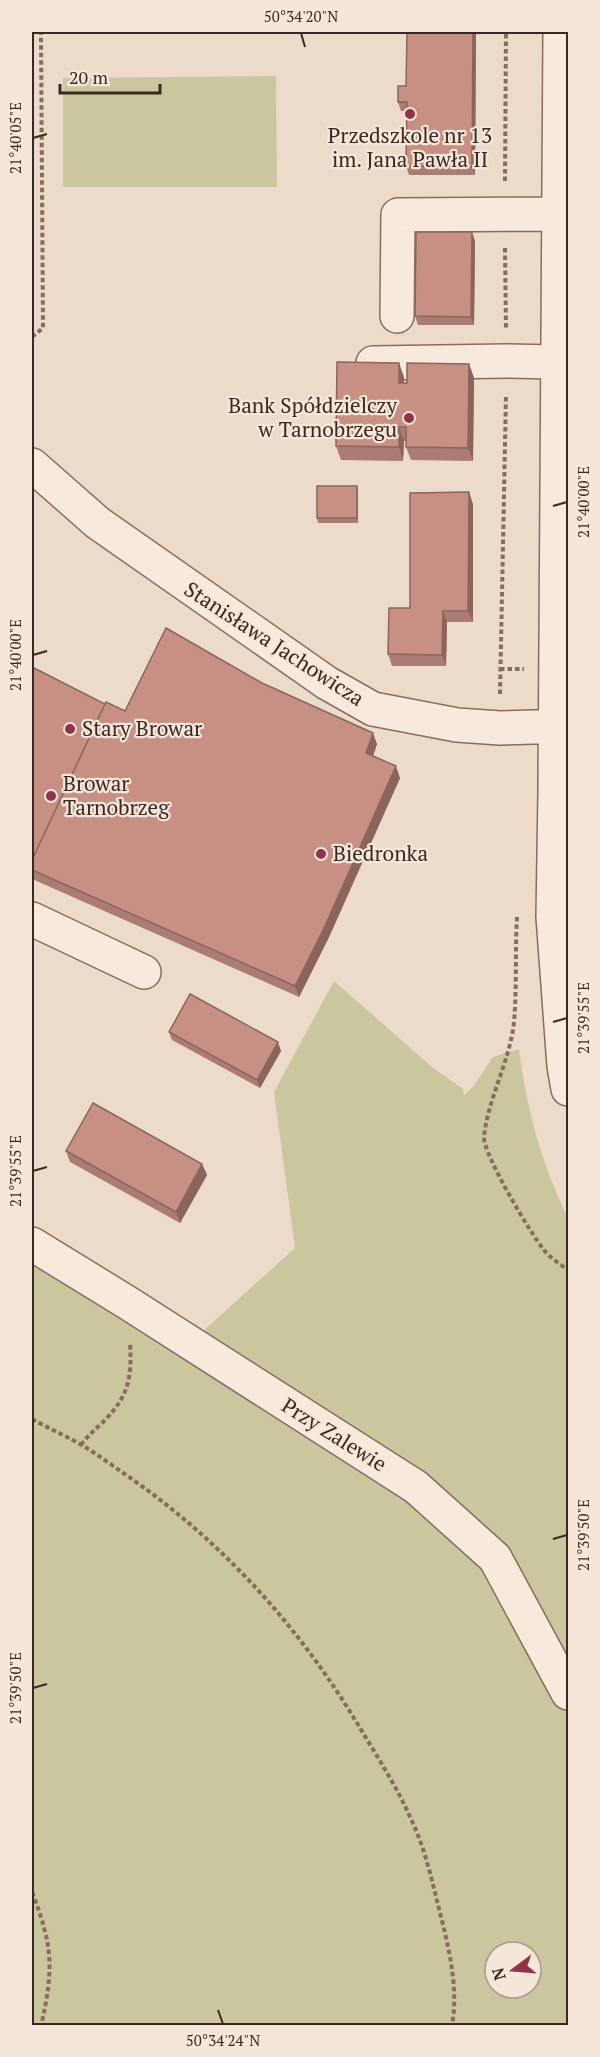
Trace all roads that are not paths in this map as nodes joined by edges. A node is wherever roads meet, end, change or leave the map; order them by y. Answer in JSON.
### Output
{"nodes":[{"id":1,"x":560,"y":32,"type":"edge"},
{"id":2,"x":559,"y":214,"type":"junction"},
{"id":3,"x":398,"y":316,"type":"dead end"},
{"id":4,"x":557,"y":362,"type":"junction"},
{"id":5,"x":373,"y":363,"type":"edge"},
{"id":6,"x":33,"y":470,"type":"edge"},
{"id":7,"x":562,"y":726,"type":"edge"},
{"id":8,"x":32,"y":919,"type":"edge"},
{"id":9,"x":144,"y":972,"type":"dead end"},
{"id":10,"x":564,"y":1004,"type":"edge"},
{"id":11,"x":568,"y":1080,"type":"edge"},
{"id":12,"x":32,"y":1244,"type":"edge"},
{"id":13,"x":568,"y":1693,"type":"edge"}],
"edges":[{"from":1,"to":2,"type":"street"},
{"from":2,"to":3,"type":"street"},
{"from":2,"to":4,"type":"street"},
{"from":4,"to":5,"type":"street"},
{"from":4,"to":7,"type":"street"},
{"from":6,"to":7,"type":"street","name":"Stanisława Jachowicza"},
{"from":7,"to":10,"type":"street"},
{"from":8,"to":9,"type":"street"},
{"from":10,"to":11,"type":"street"},
{"from":12,"to":13,"type":"street","name":"Przy Zalewie"}]}
